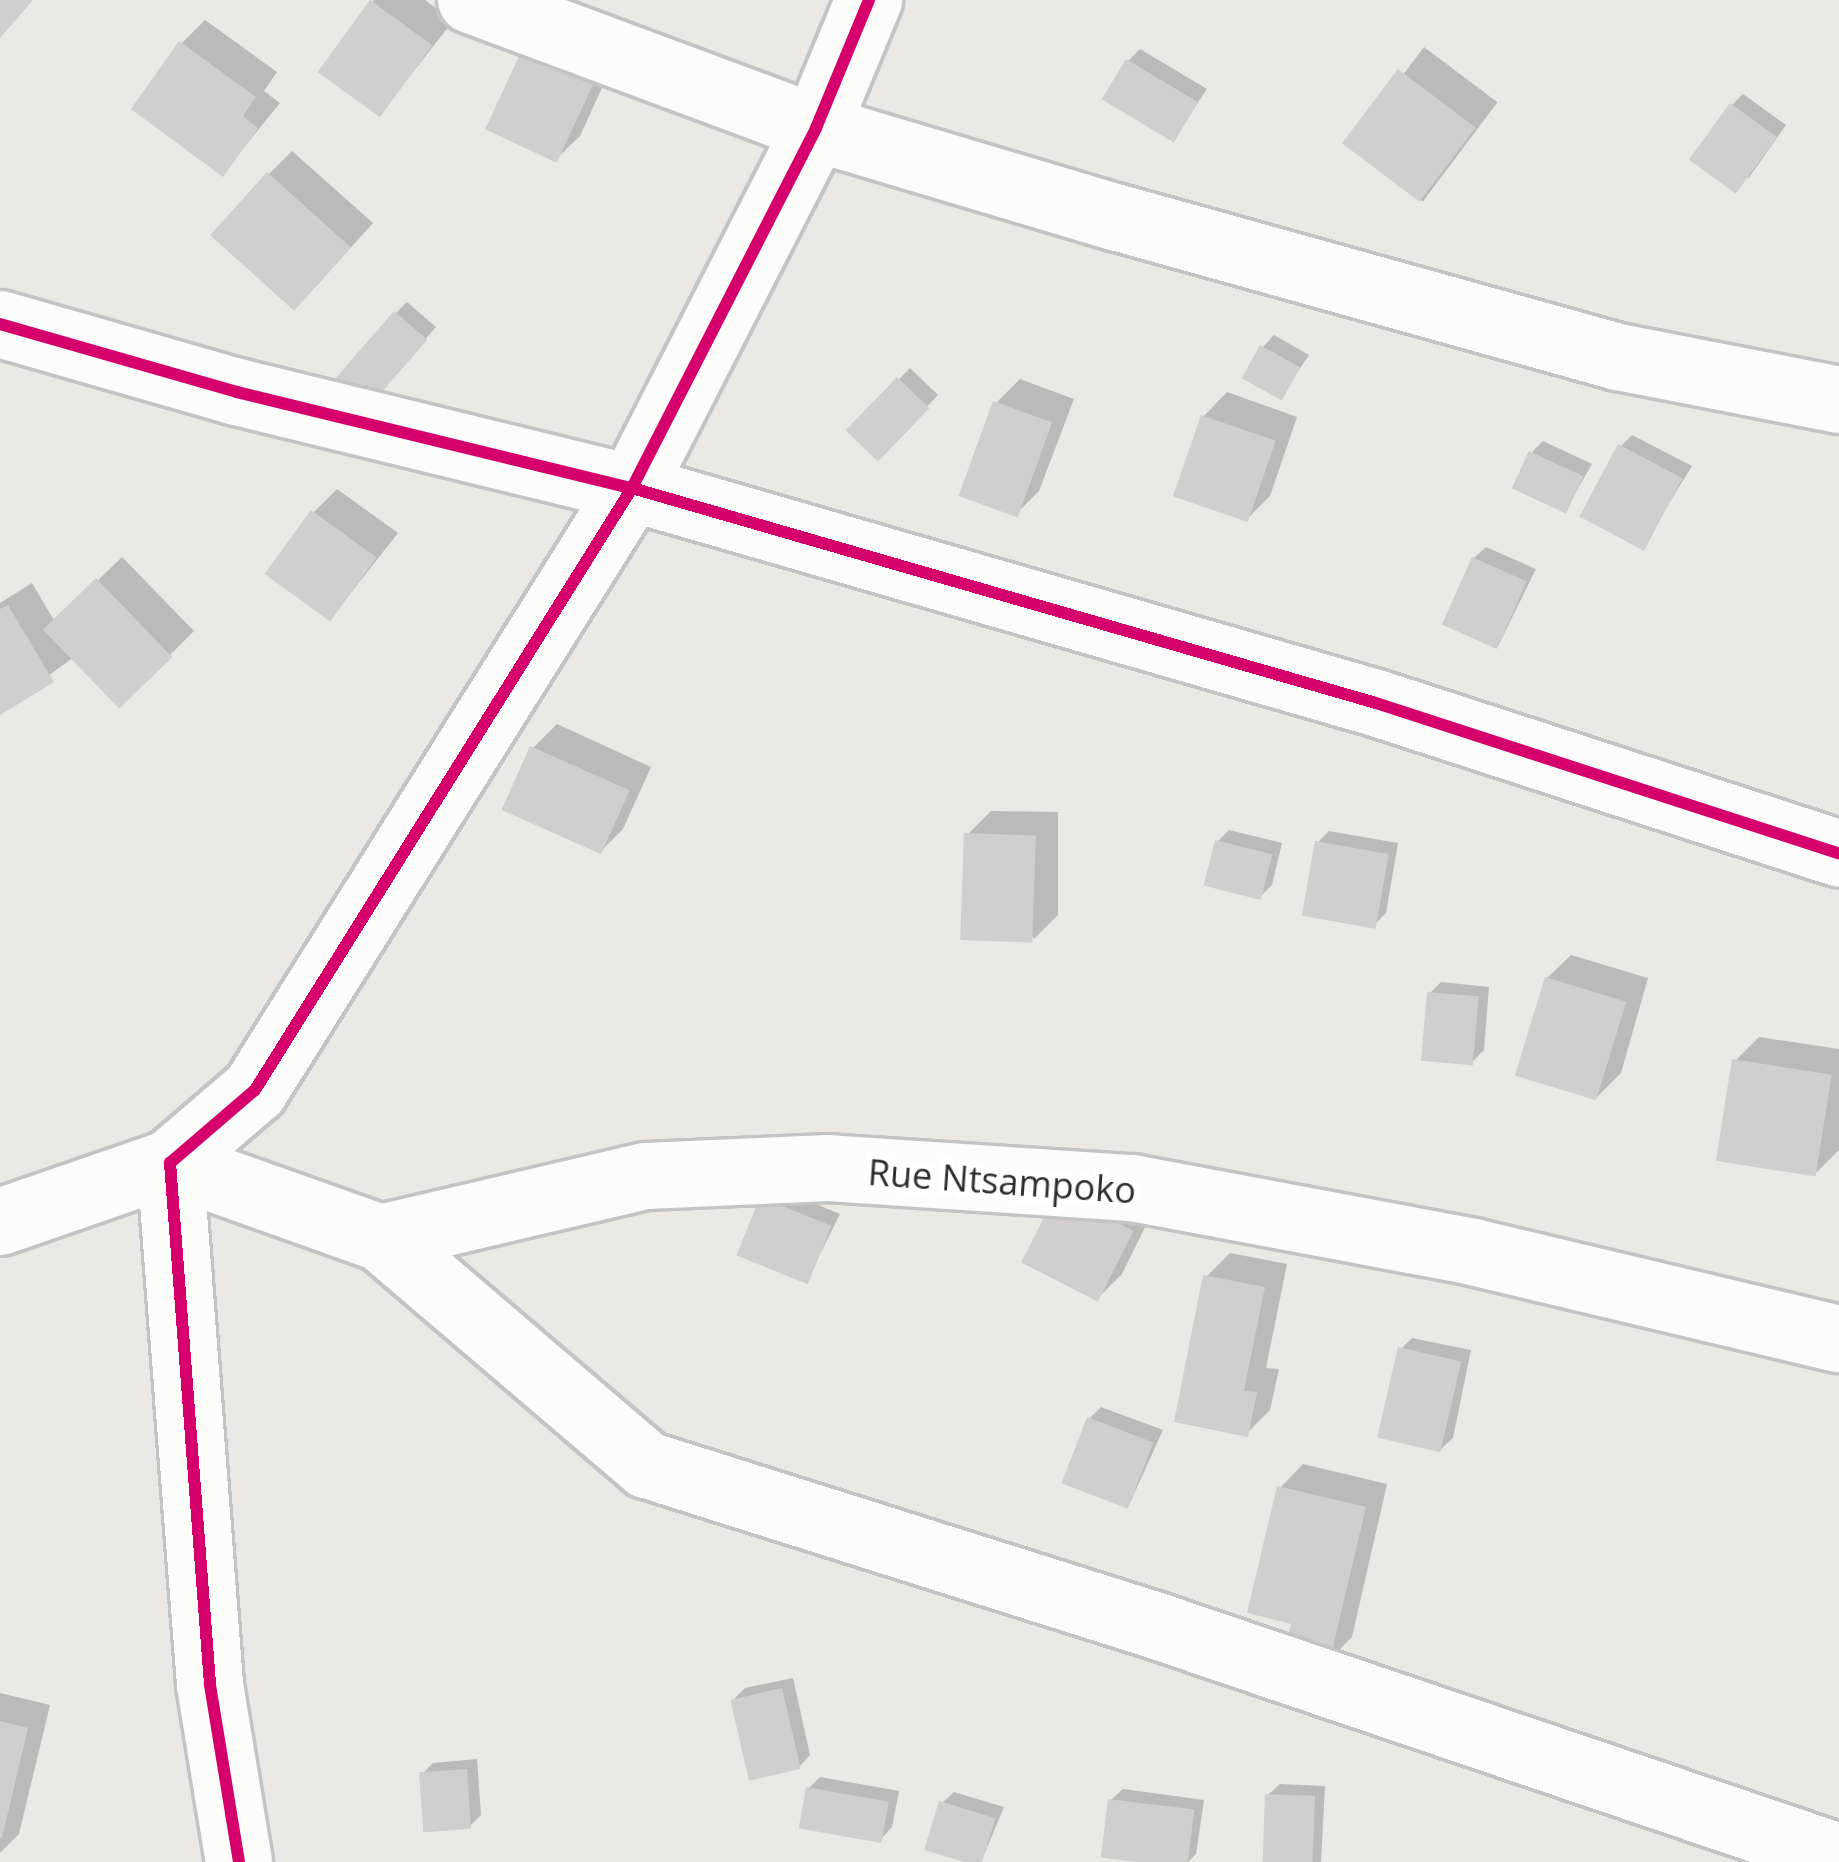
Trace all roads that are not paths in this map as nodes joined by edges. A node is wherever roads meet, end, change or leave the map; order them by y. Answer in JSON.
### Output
{"nodes":[{"id":1,"x":471,"y":0,"type":"edge"},
{"id":2,"x":869,"y":0,"type":"edge"},
{"id":3,"x":816,"y":128,"type":"junction"},
{"id":4,"x":0,"y":324,"type":"edge"},
{"id":5,"x":1839,"y":400,"type":"edge"},
{"id":6,"x":632,"y":488,"type":"junction"},
{"id":7,"x":1839,"y":853,"type":"edge"},
{"id":8,"x":170,"y":1163,"type":"junction"},
{"id":9,"x":0,"y":1222,"type":"edge"},
{"id":10,"x":381,"y":1238,"type":"junction"},
{"id":11,"x":1839,"y":1339,"type":"edge"},
{"id":12,"x":1839,"y":1857,"type":"edge"},
{"id":13,"x":239,"y":1862,"type":"edge"}],
"edges":[{"from":1,"to":3,"type":"street"},
{"from":2,"to":3,"type":"street"},
{"from":3,"to":5,"type":"street"},
{"from":3,"to":6,"type":"street"},
{"from":4,"to":6,"type":"street"},
{"from":6,"to":7,"type":"street"},
{"from":6,"to":8,"type":"street"},
{"from":8,"to":9,"type":"street"},
{"from":8,"to":10,"type":"street"},
{"from":8,"to":13,"type":"street"},
{"from":10,"to":11,"type":"street","name":"Rue Ntsampoko"},
{"from":10,"to":12,"type":"street"}]}
